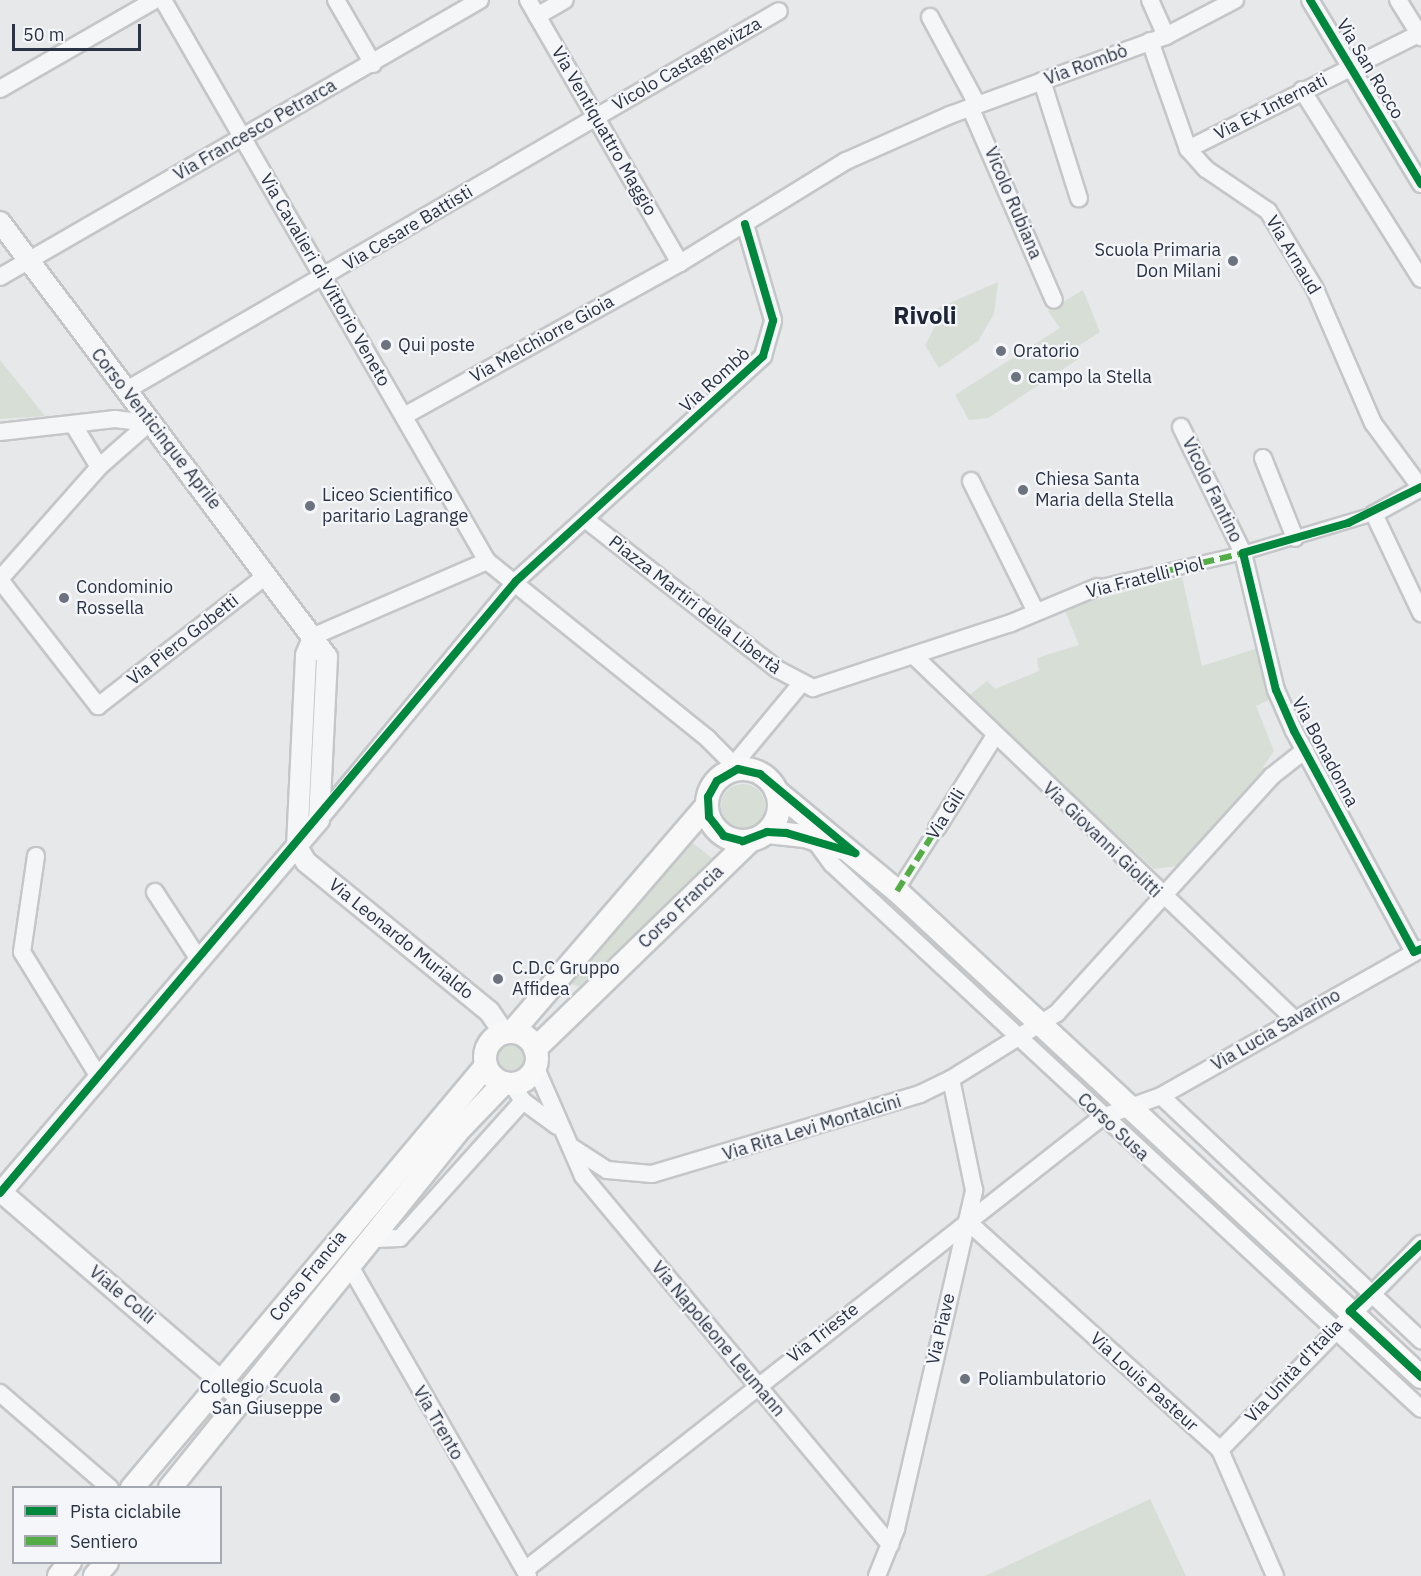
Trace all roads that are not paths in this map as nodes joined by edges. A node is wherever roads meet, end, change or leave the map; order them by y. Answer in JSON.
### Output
{"nodes":[{"id":1,"x":155,"y":0,"type":"edge"},
{"id":2,"x":163,"y":0,"type":"edge"},
{"id":3,"x":336,"y":0,"type":"edge"},
{"id":4,"x":480,"y":0,"type":"edge"},
{"id":5,"x":528,"y":0,"type":"edge"},
{"id":6,"x":565,"y":0,"type":"edge"},
{"id":7,"x":1150,"y":0,"type":"edge"},
{"id":8,"x":1235,"y":0,"type":"edge"},
{"id":9,"x":1310,"y":0,"type":"edge"},
{"id":10,"x":1398,"y":0,"type":"edge"},
{"id":11,"x":779,"y":11,"type":"dead end"},
{"id":12,"x":537,"y":16,"type":"junction"},
{"id":13,"x":930,"y":16,"type":"dead end"},
{"id":14,"x":1420,"y":35,"type":"edge"},
{"id":15,"x":1158,"y":39,"type":"junction"},
{"id":16,"x":373,"y":64,"type":"junction"},
{"id":17,"x":1352,"y":66,"type":"junction"},
{"id":18,"x":1042,"y":81,"type":"junction"},
{"id":19,"x":0,"y":89,"type":"edge"},
{"id":20,"x":1302,"y":90,"type":"junction"},
{"id":21,"x":974,"y":105,"type":"junction"},
{"id":22,"x":596,"y":116,"type":"junction"},
{"id":23,"x":241,"y":137,"type":"junction"},
{"id":24,"x":1188,"y":149,"type":"junction"},
{"id":25,"x":1421,"y":184,"type":"edge"},
{"id":26,"x":1079,"y":198,"type":"dead end"},
{"id":27,"x":0,"y":222,"type":"edge"},
{"id":28,"x":745,"y":224,"type":"junction"},
{"id":29,"x":29,"y":260,"type":"junction"},
{"id":30,"x":680,"y":263,"type":"junction"},
{"id":31,"x":0,"y":277,"type":"edge"},
{"id":32,"x":324,"y":278,"type":"junction"},
{"id":33,"x":1421,"y":279,"type":"edge"},
{"id":34,"x":1054,"y":300,"type":"dead end"},
{"id":35,"x":125,"y":391,"type":"junction"},
{"id":36,"x":404,"y":416,"type":"junction"},
{"id":37,"x":149,"y":423,"type":"junction"},
{"id":38,"x":68,"y":424,"type":"junction"},
{"id":39,"x":1181,"y":427,"type":"dead end"},
{"id":40,"x":0,"y":432,"type":"edge"},
{"id":41,"x":1263,"y":458,"type":"dead end"},
{"id":42,"x":99,"y":467,"type":"junction"},
{"id":43,"x":971,"y":481,"type":"dead end"},
{"id":44,"x":1421,"y":488,"type":"edge"},
{"id":45,"x":1374,"y":514,"type":"junction"},
{"id":46,"x":585,"y":519,"type":"junction"},
{"id":47,"x":1295,"y":538,"type":"junction"},
{"id":48,"x":1243,"y":554,"type":"junction"},
{"id":49,"x":487,"y":561,"type":"junction"},
{"id":50,"x":267,"y":574,"type":"junction"},
{"id":51,"x":0,"y":580,"type":"edge"},
{"id":52,"x":516,"y":581,"type":"junction"},
{"id":53,"x":1097,"y":587,"type":"joint"},
{"id":54,"x":1036,"y":612,"type":"junction"},
{"id":55,"x":1421,"y":613,"type":"edge"},
{"id":56,"x":314,"y":636,"type":"junction"},
{"id":57,"x":914,"y":656,"type":"junction"},
{"id":58,"x":801,"y":685,"type":"junction"},
{"id":59,"x":994,"y":737,"type":"junction"},
{"id":60,"x":1305,"y":750,"type":"junction"},
{"id":61,"x":737,"y":766,"type":"junction"},
{"id":62,"x":776,"y":791,"type":"junction"},
{"id":63,"x":707,"y":805,"type":"junction"},
{"id":64,"x":319,"y":820,"type":"junction"},
{"id":65,"x":937,"y":828,"type":"joint"},
{"id":66,"x":759,"y":836,"type":"junction"},
{"id":67,"x":813,"y":838,"type":"junction"},
{"id":68,"x":297,"y":847,"type":"junction"},
{"id":69,"x":855,"y":854,"type":"junction"},
{"id":70,"x":36,"y":856,"type":"dead end"},
{"id":71,"x":897,"y":891,"type":"junction"},
{"id":72,"x":155,"y":892,"type":"dead end"},
{"id":73,"x":1161,"y":896,"type":"junction"},
{"id":74,"x":1418,"y":950,"type":"edge"},
{"id":75,"x":200,"y":961,"type":"junction"},
{"id":76,"x":1294,"y":1019,"type":"junction"},
{"id":77,"x":1040,"y":1022,"type":"junction"},
{"id":78,"x":508,"y":1032,"type":"junction"},
{"id":79,"x":1015,"y":1035,"type":"junction"},
{"id":80,"x":535,"y":1058,"type":"junction"},
{"id":81,"x":486,"y":1066,"type":"junction"},
{"id":82,"x":100,"y":1079,"type":"junction"},
{"id":83,"x":951,"y":1079,"type":"junction"},
{"id":84,"x":513,"y":1089,"type":"junction"},
{"id":85,"x":1161,"y":1096,"type":"junction"},
{"id":86,"x":1129,"y":1107,"type":"junction"},
{"id":87,"x":1102,"y":1117,"type":"junction"},
{"id":88,"x":557,"y":1126,"type":"junction"},
{"id":89,"x":573,"y":1148,"type":"junction"},
{"id":90,"x":0,"y":1192,"type":"edge"},
{"id":91,"x":967,"y":1221,"type":"junction"},
{"id":92,"x":1421,"y":1244,"type":"edge"},
{"id":93,"x":351,"y":1268,"type":"junction"},
{"id":94,"x":1369,"y":1292,"type":"junction"},
{"id":95,"x":1350,"y":1311,"type":"junction"},
{"id":96,"x":1334,"y":1329,"type":"junction"},
{"id":97,"x":1421,"y":1340,"type":"edge"},
{"id":98,"x":1421,"y":1377,"type":"edge"},
{"id":99,"x":222,"y":1380,"type":"junction"},
{"id":100,"x":757,"y":1385,"type":"junction"},
{"id":101,"x":0,"y":1393,"type":"edge"},
{"id":102,"x":243,"y":1400,"type":"junction"},
{"id":103,"x":1421,"y":1409,"type":"edge"},
{"id":104,"x":1220,"y":1450,"type":"junction"},
{"id":105,"x":108,"y":1486,"type":"edge"},
{"id":106,"x":134,"y":1486,"type":"edge"},
{"id":107,"x":172,"y":1486,"type":"edge"},
{"id":108,"x":890,"y":1545,"type":"junction"},
{"id":109,"x":69,"y":1564,"type":"edge"},
{"id":110,"x":106,"y":1564,"type":"edge"},
{"id":111,"x":526,"y":1573,"type":"edge"},
{"id":112,"x":59,"y":1576,"type":"edge"},
{"id":113,"x":95,"y":1576,"type":"edge"},
{"id":114,"x":877,"y":1576,"type":"edge"},
{"id":115,"x":1275,"y":1576,"type":"edge"}],
"edges":[{"from":1,"to":19,"type":"street"},
{"from":2,"to":23,"type":"street","name":"Via Cavalieri di Vittorio Veneto"},
{"from":3,"to":16,"type":"street"},
{"from":4,"to":16,"type":"street","name":"Via Francesco Petrarca"},
{"from":5,"to":12,"type":"street","name":"Via Ventiquattro Maggio"},
{"from":6,"to":12,"type":"street"},
{"from":7,"to":15,"type":"street","name":"Via Arnaud"},
{"from":8,"to":15,"type":"street","name":"Via Rombò"},
{"from":9,"to":17,"type":"street","name":"Via San Rocco"},
{"from":10,"to":14,"type":"street"},
{"from":11,"to":22,"type":"street","name":"Vicolo Castagnevizza"},
{"from":12,"to":22,"type":"street","name":"Via Ventiquattro Maggio"},
{"from":13,"to":21,"type":"street","name":"Vicolo Rubiana"},
{"from":14,"to":17,"type":"street","name":"Via Ex Internati"},
{"from":15,"to":18,"type":"street","name":"Via Rombò"},
{"from":15,"to":24,"type":"street","name":"Via Arnaud"},
{"from":16,"to":23,"type":"street","name":"Via Francesco Petrarca"},
{"from":17,"to":20,"type":"street","name":"Via Ex Internati"},
{"from":17,"to":25,"type":"street","name":"Via San Rocco"},
{"from":18,"to":21,"type":"street","name":"Via Rombò"},
{"from":18,"to":26,"type":"street"},
{"from":20,"to":24,"type":"street","name":"Via Ex Internati"},
{"from":20,"to":33,"type":"street"},
{"from":21,"to":28,"type":"street","name":"Via Rombò"},
{"from":21,"to":34,"type":"street","name":"Vicolo Rubiana"},
{"from":22,"to":30,"type":"street","name":"Via Ventiquattro Maggio"},
{"from":22,"to":32,"type":"street","name":"Via Cesare Battisti"},
{"from":23,"to":29,"type":"street","name":"Via Francesco Petrarca"},
{"from":23,"to":32,"type":"street","name":"Via Cavalieri di Vittorio Veneto"},
{"from":24,"to":44,"type":"street","name":"Via Arnaud"},
{"from":27,"to":29,"type":"street","name":"Corso Venticinque Aprile"},
{"from":28,"to":30,"type":"street","name":"Via Rombò"},
{"from":28,"to":46,"type":"street","name":"Via Rombò"},
{"from":29,"to":31,"type":"street","name":"Via Francesco Petrarca"},
{"from":29,"to":35,"type":"street","name":"Corso Venticinque Aprile"},
{"from":30,"to":36,"type":"street","name":"Via Melchiorre Gioia"},
{"from":32,"to":35,"type":"street","name":"Via Cesare Battisti"},
{"from":32,"to":36,"type":"street","name":"Via Cavalieri di Vittorio Veneto"},
{"from":35,"to":37,"type":"street","name":"Corso Venticinque Aprile"},
{"from":36,"to":49,"type":"street","name":"Via Cavalieri di Vittorio Veneto"},
{"from":37,"to":38,"type":"street"},
{"from":37,"to":42,"type":"street"},
{"from":37,"to":50,"type":"street","name":"Corso Venticinque Aprile"},
{"from":38,"to":40,"type":"street"},
{"from":38,"to":42,"type":"street"},
{"from":39,"to":48,"type":"street","name":"Vicolo Fantino"},
{"from":41,"to":47,"type":"street"},
{"from":42,"to":51,"type":"street"},
{"from":43,"to":54,"type":"street"},
{"from":44,"to":45,"type":"street","name":"Via Fratelli Piol"},
{"from":45,"to":47,"type":"street","name":"Via Fratelli Piol"},
{"from":45,"to":55,"type":"street"},
{"from":46,"to":52,"type":"street"},
{"from":46,"to":58,"type":"street","name":"Piazza Martiri della Libertà"},
{"from":47,"to":48,"type":"street","name":"Via Fratelli Piol"},
{"from":48,"to":53,"type":"street","name":"Via Fratelli Piol"},
{"from":48,"to":60,"type":"street","name":"Via Bonadonna"},
{"from":49,"to":52,"type":"street"},
{"from":49,"to":56,"type":"street"},
{"from":50,"to":51,"type":"street","name":"Via Piero Gobetti"},
{"from":50,"to":56,"type":"street","name":"Corso Venticinque Aprile"},
{"from":52,"to":61,"type":"street"},
{"from":52,"to":64,"type":"street"},
{"from":53,"to":54,"type":"street","name":"Via Fratelli Piol"},
{"from":54,"to":57,"type":"street","name":"Via Fratelli Piol"},
{"from":56,"to":64,"type":"street","name":"Corso Venticinque Aprile"},
{"from":56,"to":68,"type":"street"},
{"from":57,"to":58,"type":"street","name":"Via Fratelli Piol"},
{"from":57,"to":59,"type":"street","name":"Via Giovanni Giolitti"},
{"from":58,"to":61,"type":"street","name":"Piazza Martiri della Libertà"},
{"from":59,"to":65,"type":"street","name":"Via Gili"},
{"from":59,"to":73,"type":"street","name":"Via Giovanni Giolitti"},
{"from":60,"to":73,"type":"street","name":"Via Rita Levi Montalcini"},
{"from":60,"to":74,"type":"street","name":"Via Bonadonna"},
{"from":61,"to":62,"type":"main road"},
{"from":61,"to":63,"type":"main road"},
{"from":62,"to":66,"type":"main road"},
{"from":62,"to":69,"type":"main road","name":"Corso Susa"},
{"from":63,"to":66,"type":"main road"},
{"from":63,"to":78,"type":"main road"},
{"from":64,"to":68,"type":"street"},
{"from":65,"to":71,"type":"street","name":"Via Gili"},
{"from":66,"to":67,"type":"main road","name":"Corso Susa"},
{"from":66,"to":80,"type":"main road","name":"Corso Francia"},
{"from":67,"to":69,"type":"main road","name":"Corso Susa"},
{"from":67,"to":79,"type":"street","name":"Corso Susa"},
{"from":68,"to":75,"type":"street"},
{"from":68,"to":78,"type":"street","name":"Via Leonardo Murialdo"},
{"from":69,"to":71,"type":"main road","name":"Corso Susa"},
{"from":70,"to":82,"type":"street"},
{"from":71,"to":77,"type":"main road","name":"Corso Susa"},
{"from":72,"to":75,"type":"street"},
{"from":73,"to":76,"type":"street","name":"Via Giovanni Giolitti"},
{"from":73,"to":77,"type":"street","name":"Via Rita Levi Montalcini"},
{"from":74,"to":76,"type":"street","name":"Via Lucia Savarino"},
{"from":75,"to":82,"type":"street"},
{"from":76,"to":85,"type":"street","name":"Via Lucia Savarino"},
{"from":77,"to":79,"type":"street","name":"Via Rita Levi Montalcini"},
{"from":77,"to":86,"type":"main road","name":"Corso Susa"},
{"from":78,"to":80,"type":"main road"},
{"from":78,"to":81,"type":"main road"},
{"from":79,"to":83,"type":"street","name":"Via Rita Levi Montalcini"},
{"from":79,"to":87,"type":"street","name":"Corso Susa"},
{"from":80,"to":84,"type":"main road"},
{"from":80,"to":88,"type":"street","name":"Via Napoleone Leumann"},
{"from":81,"to":84,"type":"main road"},
{"from":81,"to":99,"type":"main road","name":"Corso Francia"},
{"from":82,"to":90,"type":"street"},
{"from":83,"to":89,"type":"street","name":"Via Rita Levi Montalcini"},
{"from":83,"to":91,"type":"street","name":"Via Piave"},
{"from":84,"to":88,"type":"street","name":"Via Napoleone Leumann"},
{"from":84,"to":93,"type":"main road","name":"Corso Francia"},
{"from":85,"to":86,"type":"street","name":"Via Lucia Savarino"},
{"from":85,"to":94,"type":"street"},
{"from":86,"to":87,"type":"street","name":"Via Trieste"},
{"from":86,"to":95,"type":"main road","name":"Corso Susa"},
{"from":87,"to":91,"type":"street","name":"Via Trieste"},
{"from":87,"to":96,"type":"street","name":"Corso Susa"},
{"from":88,"to":89,"type":"street","name":"Via Napoleone Leumann"},
{"from":89,"to":100,"type":"street","name":"Via Napoleone Leumann"},
{"from":90,"to":99,"type":"street","name":"Viale Colli"},
{"from":91,"to":100,"type":"street","name":"Via Trieste"},
{"from":91,"to":104,"type":"street","name":"Via Louis Pasteur"},
{"from":91,"to":108,"type":"street","name":"Via Piave"},
{"from":92,"to":94,"type":"street","name":"Via Unità d'Italia"},
{"from":93,"to":102,"type":"main road","name":"Corso Francia"},
{"from":93,"to":111,"type":"street","name":"Via Trento"},
{"from":94,"to":95,"type":"street","name":"Via Unità d'Italia"},
{"from":94,"to":97,"type":"street"},
{"from":95,"to":96,"type":"street","name":"Via Unità d'Italia"},
{"from":95,"to":98,"type":"main road","name":"Corso Susa"},
{"from":96,"to":103,"type":"street","name":"Corso Susa"},
{"from":96,"to":104,"type":"street","name":"Via Unità d'Italia"},
{"from":99,"to":102,"type":"street","name":"Viale Colli"},
{"from":99,"to":106,"type":"main road","name":"Corso Francia"},
{"from":100,"to":108,"type":"street","name":"Via Napoleone Leumann"},
{"from":100,"to":111,"type":"street","name":"Via Trieste"},
{"from":101,"to":105,"type":"street"},
{"from":102,"to":107,"type":"main road","name":"Corso Francia"},
{"from":104,"to":115,"type":"street","name":"Via Louis Pasteur"},
{"from":108,"to":114,"type":"street","name":"Via Piave"},
{"from":109,"to":112,"type":"main road"},
{"from":110,"to":113,"type":"main road"}]}
